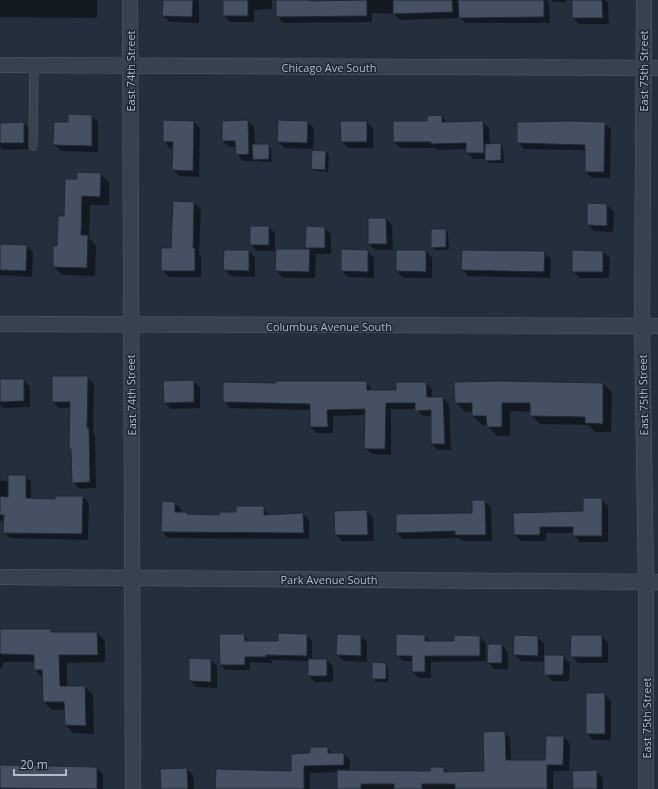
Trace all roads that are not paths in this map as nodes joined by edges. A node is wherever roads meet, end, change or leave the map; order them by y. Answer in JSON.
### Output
{"nodes":[{"id":1,"x":130,"y":0,"type":"edge"},
{"id":2,"x":644,"y":0,"type":"edge"},
{"id":3,"x":0,"y":66,"type":"edge"},
{"id":4,"x":34,"y":66,"type":"junction"},
{"id":5,"x":130,"y":66,"type":"junction"},
{"id":6,"x":651,"y":68,"type":"edge"},
{"id":7,"x":33,"y":146,"type":"dead end"},
{"id":8,"x":0,"y":324,"type":"edge"},
{"id":9,"x":130,"y":326,"type":"junction"},
{"id":10,"x":642,"y":326,"type":"junction"},
{"id":11,"x":658,"y":326,"type":"edge"},
{"id":12,"x":0,"y":577,"type":"edge"},
{"id":13,"x":133,"y":578,"type":"junction"},
{"id":14,"x":652,"y":582,"type":"edge"},
{"id":15,"x":133,"y":789,"type":"edge"},
{"id":16,"x":646,"y":789,"type":"edge"}],
"edges":[{"from":1,"to":5,"type":"street","name":"East 74th Street"},
{"from":2,"to":6,"type":"street","name":"East 75th Street"},
{"from":3,"to":4,"type":"street","name":"Chicago Ave South"},
{"from":4,"to":5,"type":"street","name":"Chicago Ave South"},
{"from":4,"to":7,"type":"lane"},
{"from":5,"to":6,"type":"street","name":"Chicago Ave South"},
{"from":5,"to":9,"type":"street","name":"East 74th Street"},
{"from":6,"to":10,"type":"street","name":"East 75th Street"},
{"from":8,"to":9,"type":"street","name":"Columbus Avenue South"},
{"from":9,"to":10,"type":"street","name":"Columbus Avenue South"},
{"from":9,"to":13,"type":"street","name":"East 74th Street"},
{"from":10,"to":11,"type":"street","name":"Columbus Avenue South"},
{"from":10,"to":14,"type":"street","name":"East 75th Street"},
{"from":12,"to":13,"type":"street","name":"Park Avenue South"},
{"from":13,"to":14,"type":"street","name":"Park Avenue South"},
{"from":13,"to":15,"type":"street","name":"East 74th Street"},
{"from":14,"to":16,"type":"street","name":"East 75th Street"}]}
